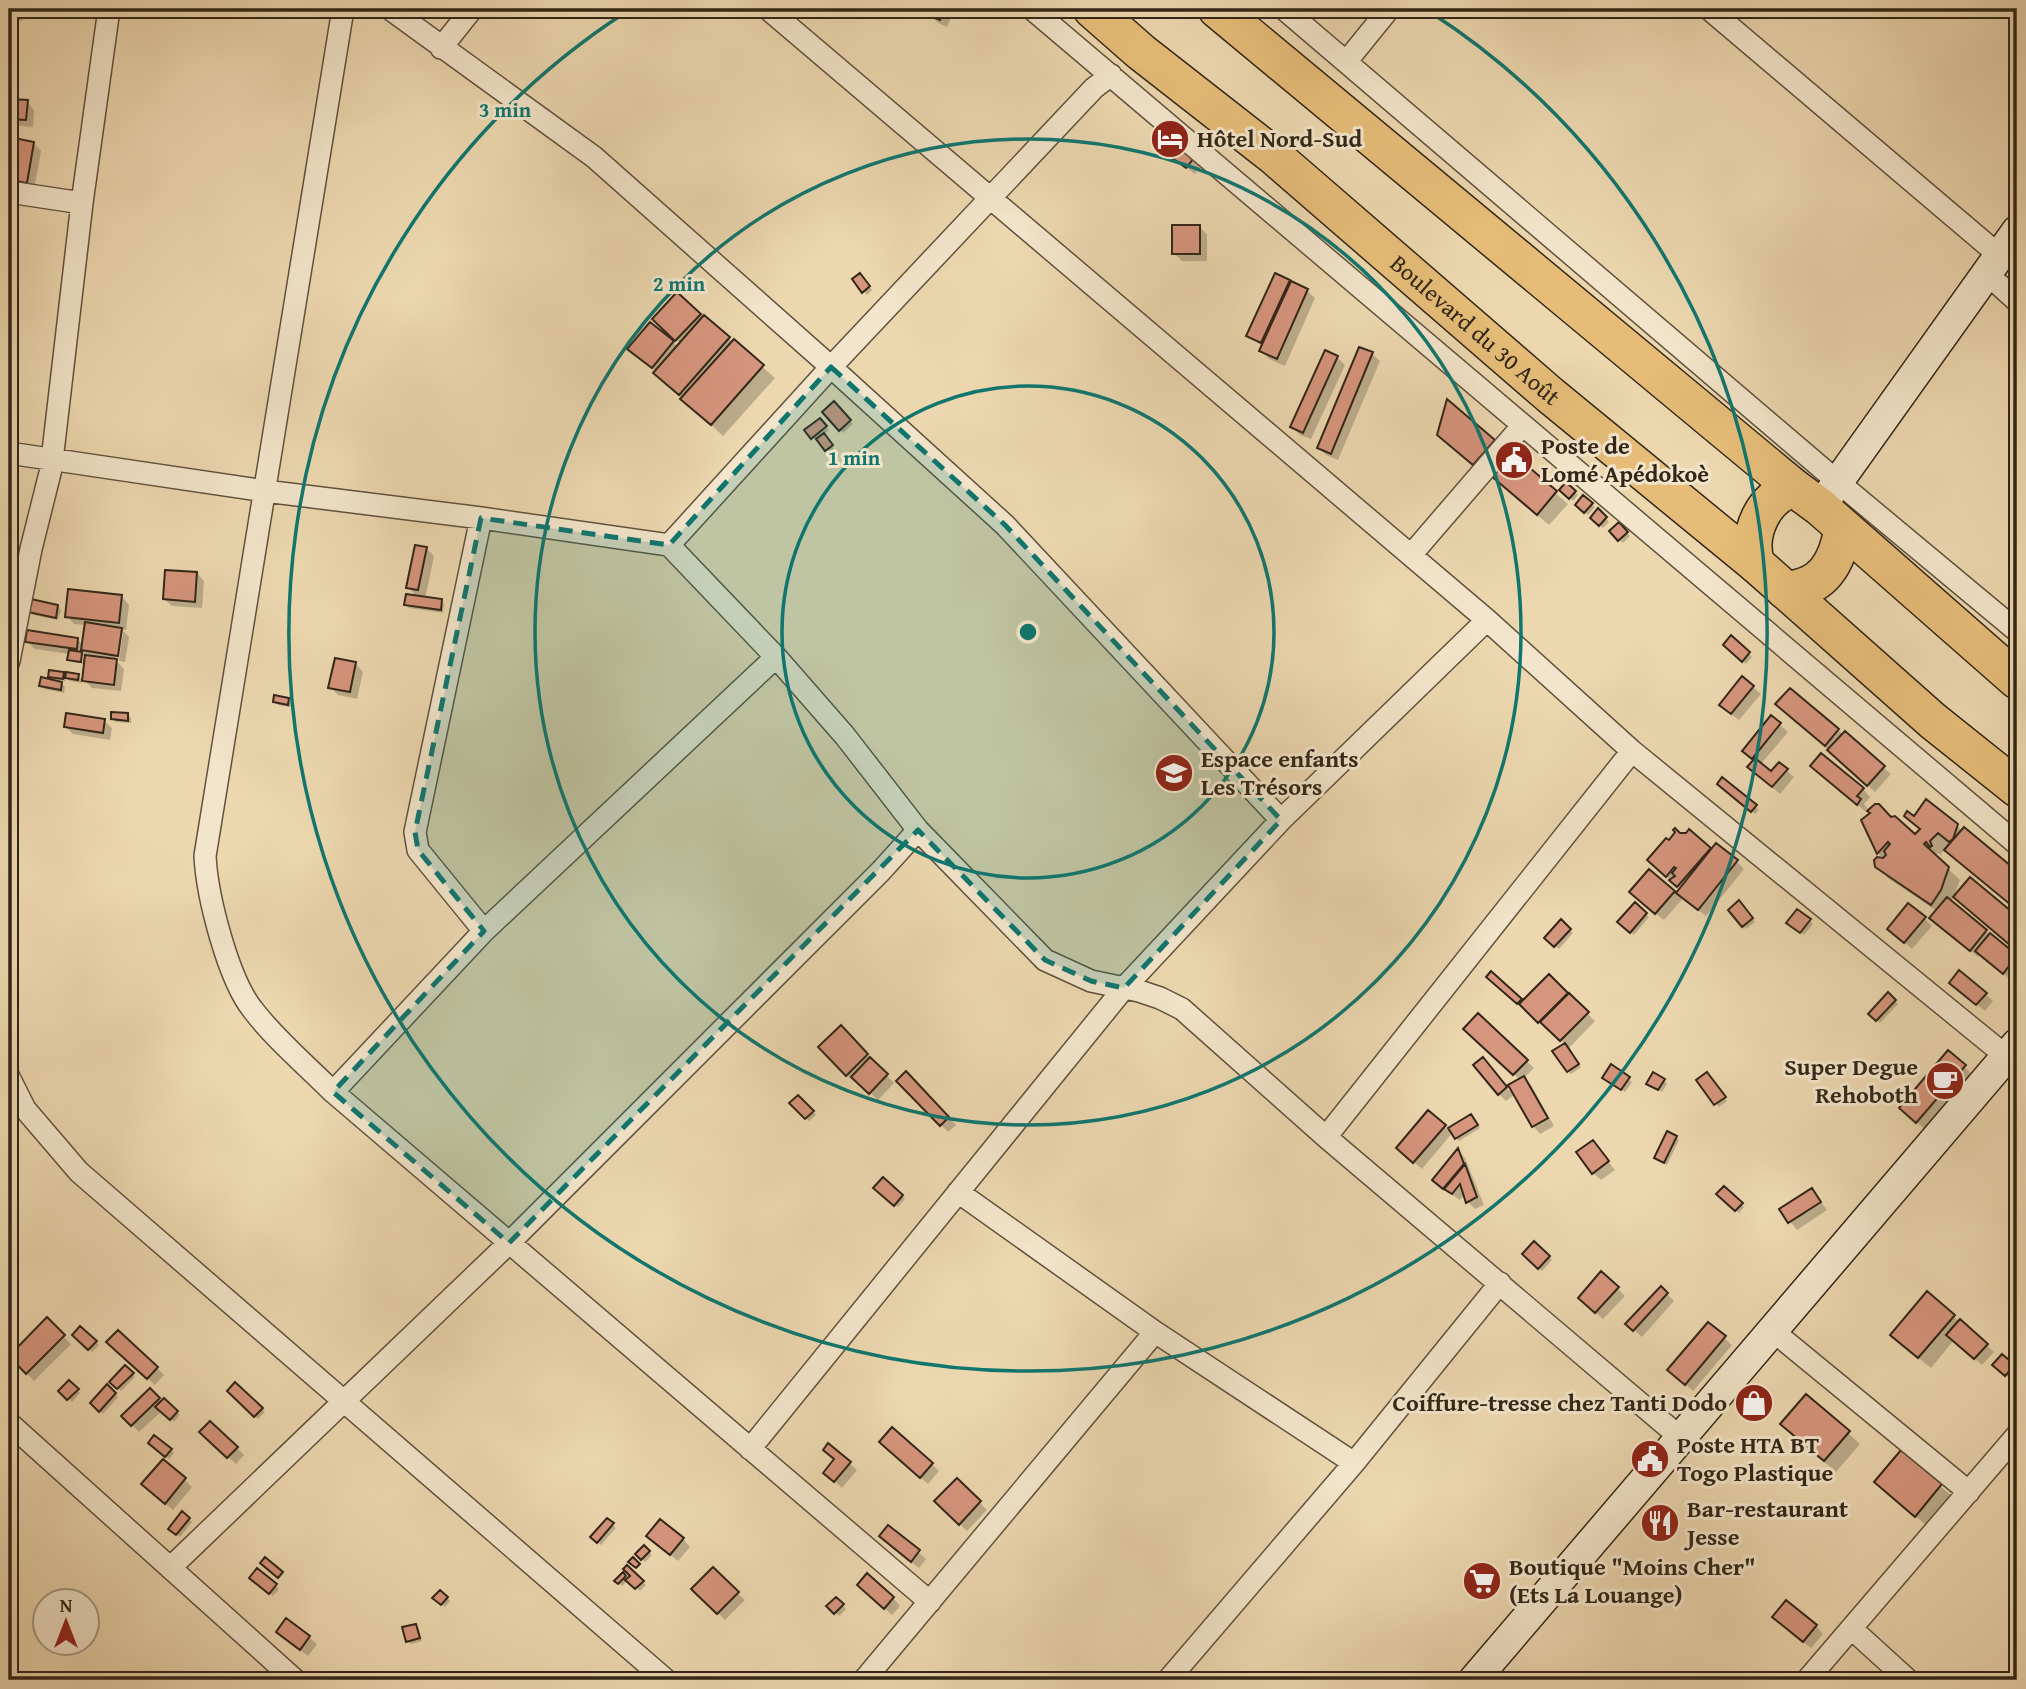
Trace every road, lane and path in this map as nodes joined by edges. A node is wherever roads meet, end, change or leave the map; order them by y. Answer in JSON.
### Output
{"nodes":[{"id":1,"x":109,"y":9,"type":"edge"},
{"id":2,"x":343,"y":9,"type":"edge"},
{"id":3,"x":390,"y":9,"type":"edge"},
{"id":4,"x":472,"y":9,"type":"edge"},
{"id":5,"x":768,"y":9,"type":"edge"},
{"id":6,"x":1032,"y":9,"type":"edge"},
{"id":7,"x":1092,"y":9,"type":"edge"},
{"id":8,"x":1217,"y":9,"type":"edge"},
{"id":9,"x":1284,"y":9,"type":"edge"},
{"id":10,"x":1389,"y":9,"type":"edge"},
{"id":11,"x":1709,"y":9,"type":"edge"},
{"id":12,"x":441,"y":48,"type":"junction"},
{"id":13,"x":1346,"y":62,"type":"junction"},
{"id":14,"x":1111,"y":75,"type":"junction"},
{"id":15,"x":9,"y":192,"type":"edge"},
{"id":16,"x":990,"y":197,"type":"junction"},
{"id":17,"x":82,"y":203,"type":"junction"},
{"id":18,"x":2017,"y":231,"type":"edge"},
{"id":19,"x":1993,"y":265,"type":"junction"},
{"id":20,"x":2017,"y":301,"type":"edge"},
{"id":21,"x":831,"y":367,"type":"junction"},
{"id":22,"x":1522,"y":426,"type":"junction"},
{"id":23,"x":9,"y":453,"type":"edge"},
{"id":24,"x":53,"y":459,"type":"junction"},
{"id":25,"x":265,"y":491,"type":"junction"},
{"id":26,"x":1824,"y":502,"type":"junction"},
{"id":27,"x":481,"y":518,"type":"junction"},
{"id":28,"x":669,"y":545,"type":"junction"},
{"id":29,"x":1411,"y":555,"type":"junction"},
{"id":30,"x":1756,"y":564,"type":"junction"},
{"id":31,"x":1785,"y":590,"type":"junction"},
{"id":32,"x":1487,"y":620,"type":"junction"},
{"id":33,"x":2017,"y":631,"type":"edge"},
{"id":34,"x":776,"y":657,"type":"junction"},
{"id":35,"x":9,"y":661,"type":"edge"},
{"id":36,"x":2017,"y":680,"type":"edge"},
{"id":37,"x":1632,"y":751,"type":"junction"},
{"id":38,"x":2017,"y":788,"type":"edge"},
{"id":39,"x":1282,"y":820,"type":"junction"},
{"id":40,"x":918,"y":830,"type":"junction"},
{"id":41,"x":2017,"y":844,"type":"edge"},
{"id":42,"x":484,"y":931,"type":"junction"},
{"id":43,"x":1124,"y":988,"type":"junction"},
{"id":44,"x":2014,"y":1055,"type":"edge"},
{"id":45,"x":9,"y":1077,"type":"edge"},
{"id":46,"x":333,"y":1092,"type":"junction"},
{"id":47,"x":1326,"y":1137,"type":"junction"},
{"id":48,"x":958,"y":1192,"type":"junction"},
{"id":49,"x":509,"y":1243,"type":"junction"},
{"id":50,"x":1500,"y":1283,"type":"junction"},
{"id":51,"x":1773,"y":1331,"type":"junction"},
{"id":52,"x":1155,"y":1332,"type":"junction"},
{"id":53,"x":344,"y":1402,"type":"junction"},
{"id":54,"x":9,"y":1423,"type":"edge"},
{"id":55,"x":2017,"y":1435,"type":"edge"},
{"id":56,"x":1681,"y":1438,"type":"junction"},
{"id":57,"x":750,"y":1449,"type":"junction"},
{"id":58,"x":1354,"y":1463,"type":"junction"},
{"id":59,"x":1969,"y":1492,"type":"junction"},
{"id":60,"x":170,"y":1568,"type":"junction"},
{"id":61,"x":930,"y":1602,"type":"junction"},
{"id":62,"x":1852,"y":1629,"type":"junction"},
{"id":63,"x":1483,"y":1677,"type":"edge"},
{"id":64,"x":295,"y":1680,"type":"edge"},
{"id":65,"x":666,"y":1680,"type":"edge"},
{"id":66,"x":864,"y":1680,"type":"edge"},
{"id":67,"x":1168,"y":1680,"type":"edge"},
{"id":68,"x":1807,"y":1680,"type":"edge"},
{"id":69,"x":1908,"y":1680,"type":"edge"}],
"edges":[{"from":1,"to":17,"type":"street"},
{"from":2,"to":25,"type":"street"},
{"from":3,"to":12,"type":"street"},
{"from":4,"to":12,"type":"street"},
{"from":5,"to":16,"type":"street"},
{"from":6,"to":14,"type":"street"},
{"from":7,"to":30,"type":"highway","name":"Boulevard du 30 Août"},
{"from":8,"to":26,"type":"highway"},
{"from":9,"to":13,"type":"street"},
{"from":10,"to":13,"type":"street"},
{"from":11,"to":19,"type":"street"},
{"from":12,"to":21,"type":"street"},
{"from":13,"to":26,"type":"street"},
{"from":14,"to":16,"type":"street"},
{"from":14,"to":22,"type":"street"},
{"from":15,"to":17,"type":"street"},
{"from":16,"to":21,"type":"street"},
{"from":16,"to":29,"type":"street"},
{"from":17,"to":24,"type":"street"},
{"from":18,"to":19,"type":"street"},
{"from":19,"to":20,"type":"street"},
{"from":19,"to":26,"type":"street"},
{"from":21,"to":28,"type":"street"},
{"from":21,"to":39,"type":"street"},
{"from":22,"to":29,"type":"street"},
{"from":22,"to":41,"type":"street"},
{"from":23,"to":24,"type":"street"},
{"from":24,"to":25,"type":"street"},
{"from":24,"to":35,"type":"street"},
{"from":25,"to":27,"type":"street"},
{"from":25,"to":46,"type":"street"},
{"from":26,"to":30,"type":"highway"},
{"from":26,"to":31,"type":"highway"},
{"from":26,"to":33,"type":"street"},
{"from":26,"to":36,"type":"highway"},
{"from":27,"to":28,"type":"street"},
{"from":27,"to":42,"type":"street"},
{"from":28,"to":34,"type":"street"},
{"from":29,"to":32,"type":"street"},
{"from":30,"to":31,"type":"highway","name":"Boulevard du 30 Août"},
{"from":31,"to":38,"type":"highway","name":"Boulevard du 30 Août"},
{"from":32,"to":37,"type":"street"},
{"from":32,"to":39,"type":"street"},
{"from":34,"to":40,"type":"street"},
{"from":34,"to":42,"type":"street"},
{"from":37,"to":44,"type":"street"},
{"from":37,"to":47,"type":"street"},
{"from":39,"to":43,"type":"street"},
{"from":40,"to":43,"type":"street"},
{"from":40,"to":49,"type":"street"},
{"from":42,"to":46,"type":"street"},
{"from":43,"to":47,"type":"street"},
{"from":43,"to":48,"type":"street"},
{"from":44,"to":51,"type":"street"},
{"from":45,"to":53,"type":"street"},
{"from":46,"to":49,"type":"street"},
{"from":47,"to":50,"type":"street"},
{"from":48,"to":52,"type":"street"},
{"from":48,"to":57,"type":"street"},
{"from":49,"to":53,"type":"street"},
{"from":49,"to":57,"type":"street"},
{"from":50,"to":56,"type":"street"},
{"from":50,"to":58,"type":"street"},
{"from":51,"to":56,"type":"street"},
{"from":51,"to":59,"type":"street"},
{"from":52,"to":58,"type":"street"},
{"from":52,"to":61,"type":"street"},
{"from":53,"to":60,"type":"street"},
{"from":53,"to":65,"type":"street"},
{"from":54,"to":60,"type":"street"},
{"from":55,"to":59,"type":"street"},
{"from":56,"to":63,"type":"street"},
{"from":57,"to":61,"type":"street"},
{"from":58,"to":67,"type":"street"},
{"from":59,"to":62,"type":"street"},
{"from":60,"to":64,"type":"street"},
{"from":61,"to":66,"type":"street"},
{"from":62,"to":68,"type":"street"},
{"from":62,"to":69,"type":"street"}]}
